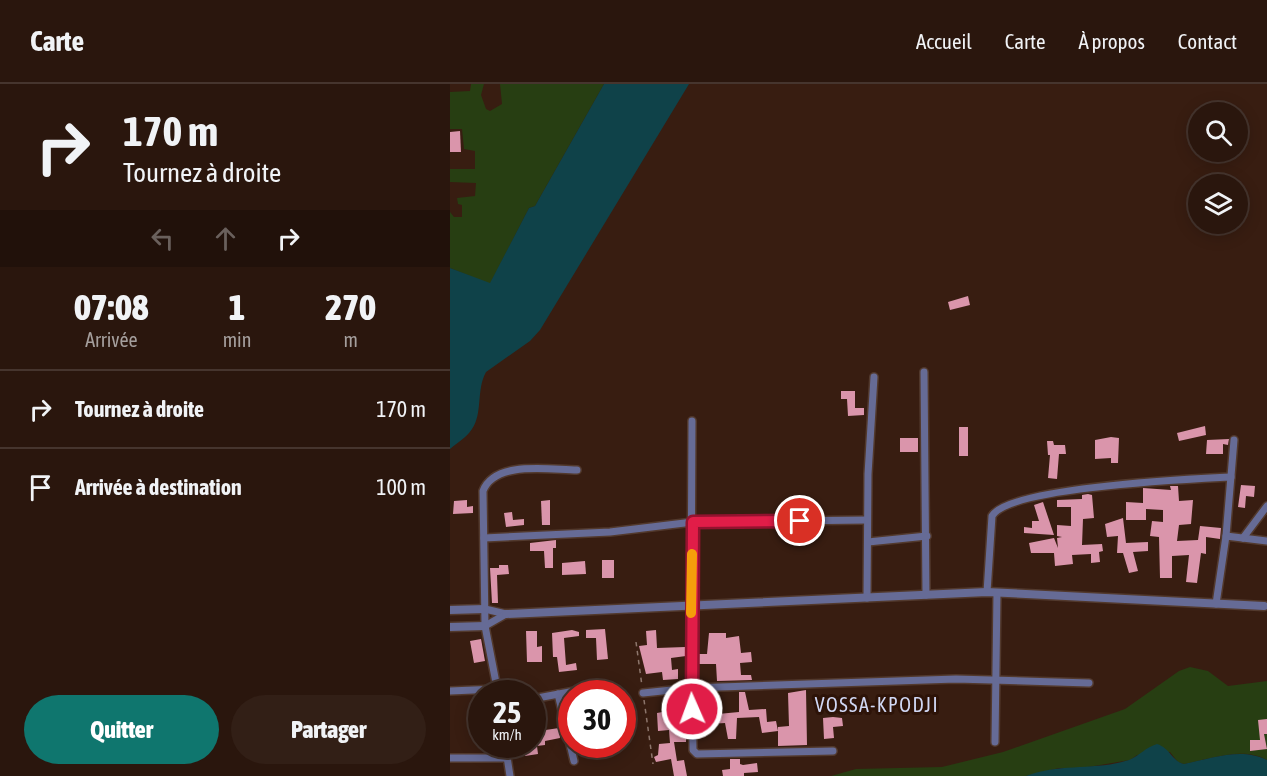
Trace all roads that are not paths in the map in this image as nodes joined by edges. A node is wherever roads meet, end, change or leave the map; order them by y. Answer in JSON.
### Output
{"nodes":[{"id":1,"x":924,"y":372,"type":"dead end"},
{"id":2,"x":874,"y":376,"type":"dead end"},
{"id":3,"x":692,"y":421,"type":"dead end"},
{"id":4,"x":1234,"y":440,"type":"dead end"},
{"id":5,"x":577,"y":470,"type":"dead end"},
{"id":6,"x":1231,"y":477,"type":"junction"},
{"id":7,"x":1267,"y":506,"type":"edge"},
{"id":8,"x":867,"y":520,"type":"junction"},
{"id":9,"x":693,"y":522,"type":"junction"},
{"id":10,"x":927,"y":536,"type":"junction"},
{"id":11,"x":1226,"y":536,"type":"junction"},
{"id":12,"x":484,"y":538,"type":"junction"},
{"id":13,"x":1243,"y":538,"type":"junction"},
{"id":14,"x":1267,"y":540,"type":"edge"},
{"id":15,"x":868,"y":542,"type":"junction"},
{"id":16,"x":992,"y":592,"type":"junction"},
{"id":17,"x":926,"y":595,"type":"junction"},
{"id":18,"x":867,"y":598,"type":"junction"},
{"id":19,"x":1216,"y":604,"type":"junction"},
{"id":20,"x":1266,"y":605,"type":"edge"},
{"id":21,"x":690,"y":606,"type":"junction"},
{"id":22,"x":485,"y":609,"type":"junction"},
{"id":23,"x":450,"y":610,"type":"edge"},
{"id":24,"x":506,"y":615,"type":"junction"},
{"id":25,"x":485,"y":626,"type":"junction"},
{"id":26,"x":450,"y":627,"type":"edge"},
{"id":27,"x":495,"y":680,"type":"edge"},
{"id":28,"x":995,"y":680,"type":"junction"},
{"id":29,"x":1089,"y":683,"type":"dead end"},
{"id":30,"x":691,"y":688,"type":"junction"},
{"id":31,"x":450,"y":691,"type":"edge"},
{"id":32,"x":468,"y":691,"type":"edge"},
{"id":33,"x":643,"y":693,"type":"road end"},
{"id":34,"x":558,"y":694,"type":"edge"},
{"id":35,"x":546,"y":696,"type":"edge"},
{"id":36,"x":995,"y":742,"type":"dead end"},
{"id":37,"x":833,"y":751,"type":"dead end"},
{"id":38,"x":450,"y":758,"type":"edge"},
{"id":39,"x":468,"y":758,"type":"edge"},
{"id":40,"x":507,"y":758,"type":"edge"},
{"id":41,"x":510,"y":776,"type":"edge"}],
"edges":[{"from":1,"to":10,"type":"street"},
{"from":2,"to":8,"type":"street"},
{"from":3,"to":9,"type":"street"},
{"from":4,"to":6,"type":"street"},
{"from":5,"to":12,"type":"street"},
{"from":6,"to":11,"type":"street"},
{"from":6,"to":16,"type":"street"},
{"from":7,"to":13,"type":"street"},
{"from":8,"to":9,"type":"street"},
{"from":8,"to":15,"type":"street"},
{"from":9,"to":12,"type":"street"},
{"from":9,"to":21,"type":"street"},
{"from":10,"to":15,"type":"street"},
{"from":10,"to":17,"type":"street"},
{"from":11,"to":13,"type":"street"},
{"from":11,"to":19,"type":"street"},
{"from":12,"to":22,"type":"street"},
{"from":13,"to":14,"type":"street"},
{"from":15,"to":18,"type":"street"},
{"from":16,"to":17,"type":"street"},
{"from":16,"to":19,"type":"street"},
{"from":16,"to":28,"type":"street"},
{"from":17,"to":18,"type":"street"},
{"from":18,"to":21,"type":"street"},
{"from":19,"to":20,"type":"street"},
{"from":21,"to":24,"type":"street"},
{"from":21,"to":30,"type":"street"},
{"from":22,"to":23,"type":"street"},
{"from":22,"to":24,"type":"street"},
{"from":22,"to":25,"type":"street"},
{"from":24,"to":25,"type":"street"},
{"from":25,"to":26,"type":"street"},
{"from":25,"to":27,"type":"street"},
{"from":28,"to":29,"type":"street"},
{"from":28,"to":30,"type":"street"},
{"from":28,"to":36,"type":"street"},
{"from":30,"to":33,"type":"street"},
{"from":30,"to":37,"type":"street"},
{"from":31,"to":32,"type":"street"},
{"from":34,"to":35,"type":"street"},
{"from":38,"to":39,"type":"street"},
{"from":40,"to":41,"type":"street"}]}
